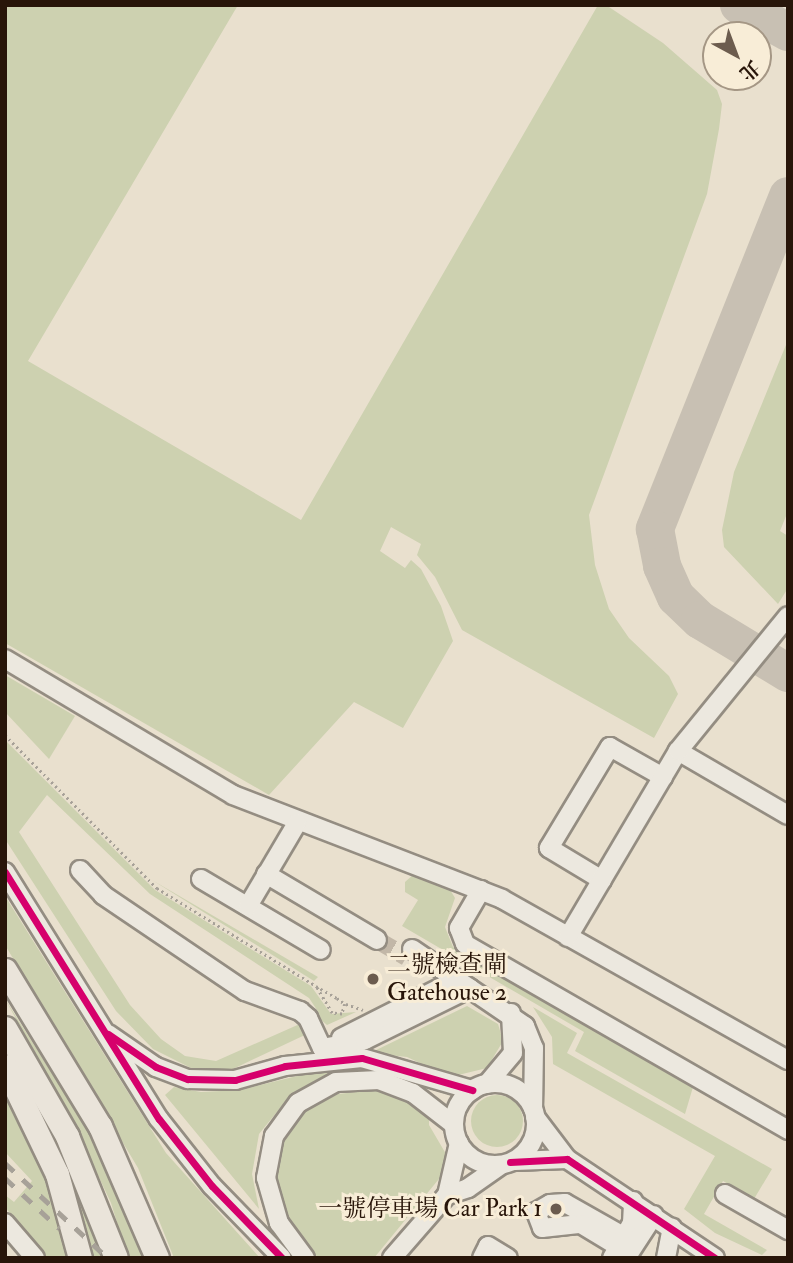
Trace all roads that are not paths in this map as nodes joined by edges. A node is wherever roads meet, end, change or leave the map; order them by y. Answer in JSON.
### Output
{"nodes":[{"id":1,"x":788,"y":616,"type":"edge"},
{"id":2,"x":5,"y":659,"type":"edge"},
{"id":3,"x":678,"y":751,"type":"junction"},
{"id":4,"x":663,"y":777,"type":"junction"},
{"id":5,"x":788,"y":815,"type":"edge"},
{"id":6,"x":297,"y":822,"type":"junction"},
{"id":7,"x":269,"y":869,"type":"junction"},
{"id":8,"x":80,"y":870,"type":"dead end"},
{"id":9,"x":5,"y":872,"type":"edge"},
{"id":10,"x":201,"y":879,"type":"dead end"},
{"id":11,"x":602,"y":880,"type":"junction"},
{"id":12,"x":481,"y":890,"type":"junction"},
{"id":13,"x":248,"y":906,"type":"junction"},
{"id":14,"x":379,"y":935,"type":"tunnel mouth"},
{"id":15,"x":568,"y":937,"type":"junction"},
{"id":16,"x":321,"y":950,"type":"dead end"},
{"id":17,"x":414,"y":955,"type":"tunnel mouth"},
{"id":18,"x":5,"y":970,"type":"edge"},
{"id":19,"x":463,"y":984,"type":"junction"},
{"id":20,"x":511,"y":1013,"type":"junction"},
{"id":21,"x":100,"y":1027,"type":"junction"},
{"id":22,"x":5,"y":1028,"type":"edge"},
{"id":23,"x":322,"y":1048,"type":"junction"},
{"id":24,"x":788,"y":1060,"type":"edge"},
{"id":25,"x":5,"y":1066,"type":"edge"},
{"id":26,"x":285,"y":1066,"type":"junction"},
{"id":27,"x":480,"y":1087,"type":"junction"},
{"id":28,"x":534,"y":1113,"type":"junction"},
{"id":29,"x":453,"y":1124,"type":"junction"},
{"id":30,"x":788,"y":1130,"type":"edge"},
{"id":31,"x":459,"y":1143,"type":"junction"},
{"id":32,"x":567,"y":1159,"type":"junction"},
{"id":33,"x":505,"y":1163,"type":"junction"},
{"id":34,"x":725,"y":1194,"type":"dead end"},
{"id":35,"x":447,"y":1195,"type":"junction"},
{"id":36,"x":633,"y":1201,"type":"junction"},
{"id":37,"x":654,"y":1215,"type":"junction"},
{"id":38,"x":5,"y":1223,"type":"edge"},
{"id":39,"x":672,"y":1228,"type":"junction"},
{"id":40,"x":788,"y":1230,"type":"edge"},
{"id":41,"x":403,"y":1250,"type":"edge"},
{"id":42,"x":626,"y":1250,"type":"edge"},
{"id":43,"x":690,"y":1251,"type":"edge"},
{"id":44,"x":35,"y":1258,"type":"edge"},
{"id":45,"x":80,"y":1258,"type":"edge"},
{"id":46,"x":116,"y":1258,"type":"edge"},
{"id":47,"x":157,"y":1258,"type":"edge"},
{"id":48,"x":282,"y":1258,"type":"edge"},
{"id":49,"x":305,"y":1258,"type":"edge"},
{"id":50,"x":392,"y":1258,"type":"edge"},
{"id":51,"x":482,"y":1258,"type":"edge"},
{"id":52,"x":508,"y":1258,"type":"edge"},
{"id":53,"x":666,"y":1258,"type":"edge"},
{"id":54,"x":715,"y":1258,"type":"edge"}],
"edges":[{"from":1,"to":3,"type":"street"},
{"from":2,"to":6,"type":"street"},
{"from":3,"to":4,"type":"street"},
{"from":3,"to":5,"type":"street"},
{"from":4,"to":11,"type":"street"},
{"from":4,"to":11,"type":"street"},
{"from":6,"to":7,"type":"street"},
{"from":6,"to":12,"type":"street"},
{"from":7,"to":13,"type":"street"},
{"from":7,"to":14,"type":"street"},
{"from":8,"to":23,"type":"street"},
{"from":9,"to":21,"type":"street"},
{"from":10,"to":13,"type":"street"},
{"from":11,"to":15,"type":"street"},
{"from":12,"to":15,"type":"street"},
{"from":12,"to":30,"type":"street"},
{"from":13,"to":16,"type":"street"},
{"from":15,"to":24,"type":"street"},
{"from":17,"to":19,"type":"street"},
{"from":18,"to":47,"type":"main road"},
{"from":19,"to":20,"type":"street"},
{"from":19,"to":23,"type":"street"},
{"from":20,"to":27,"type":"street"},
{"from":20,"to":28,"type":"street"},
{"from":21,"to":26,"type":"street"},
{"from":21,"to":48,"type":"street"},
{"from":22,"to":46,"type":"main road"},
{"from":23,"to":26,"type":"street"},
{"from":25,"to":45,"type":"main road"},
{"from":26,"to":27,"type":"street"},
{"from":27,"to":28,"type":"street"},
{"from":27,"to":29,"type":"street"},
{"from":28,"to":32,"type":"street"},
{"from":28,"to":33,"type":"street"},
{"from":29,"to":31,"type":"street"},
{"from":29,"to":49,"type":"street"},
{"from":31,"to":33,"type":"street"},
{"from":31,"to":35,"type":"street"},
{"from":32,"to":33,"type":"street"},
{"from":32,"to":36,"type":"street"},
{"from":33,"to":35,"type":"street"},
{"from":34,"to":40,"type":"street"},
{"from":35,"to":41,"type":"street"},
{"from":36,"to":37,"type":"street"},
{"from":36,"to":42,"type":"street"},
{"from":37,"to":39,"type":"street"},
{"from":37,"to":42,"type":"street"},
{"from":38,"to":44,"type":"street"},
{"from":39,"to":43,"type":"street"},
{"from":39,"to":53,"type":"street"},
{"from":41,"to":50,"type":"street"},
{"from":43,"to":54,"type":"street"},
{"from":51,"to":52,"type":"street"}]}
